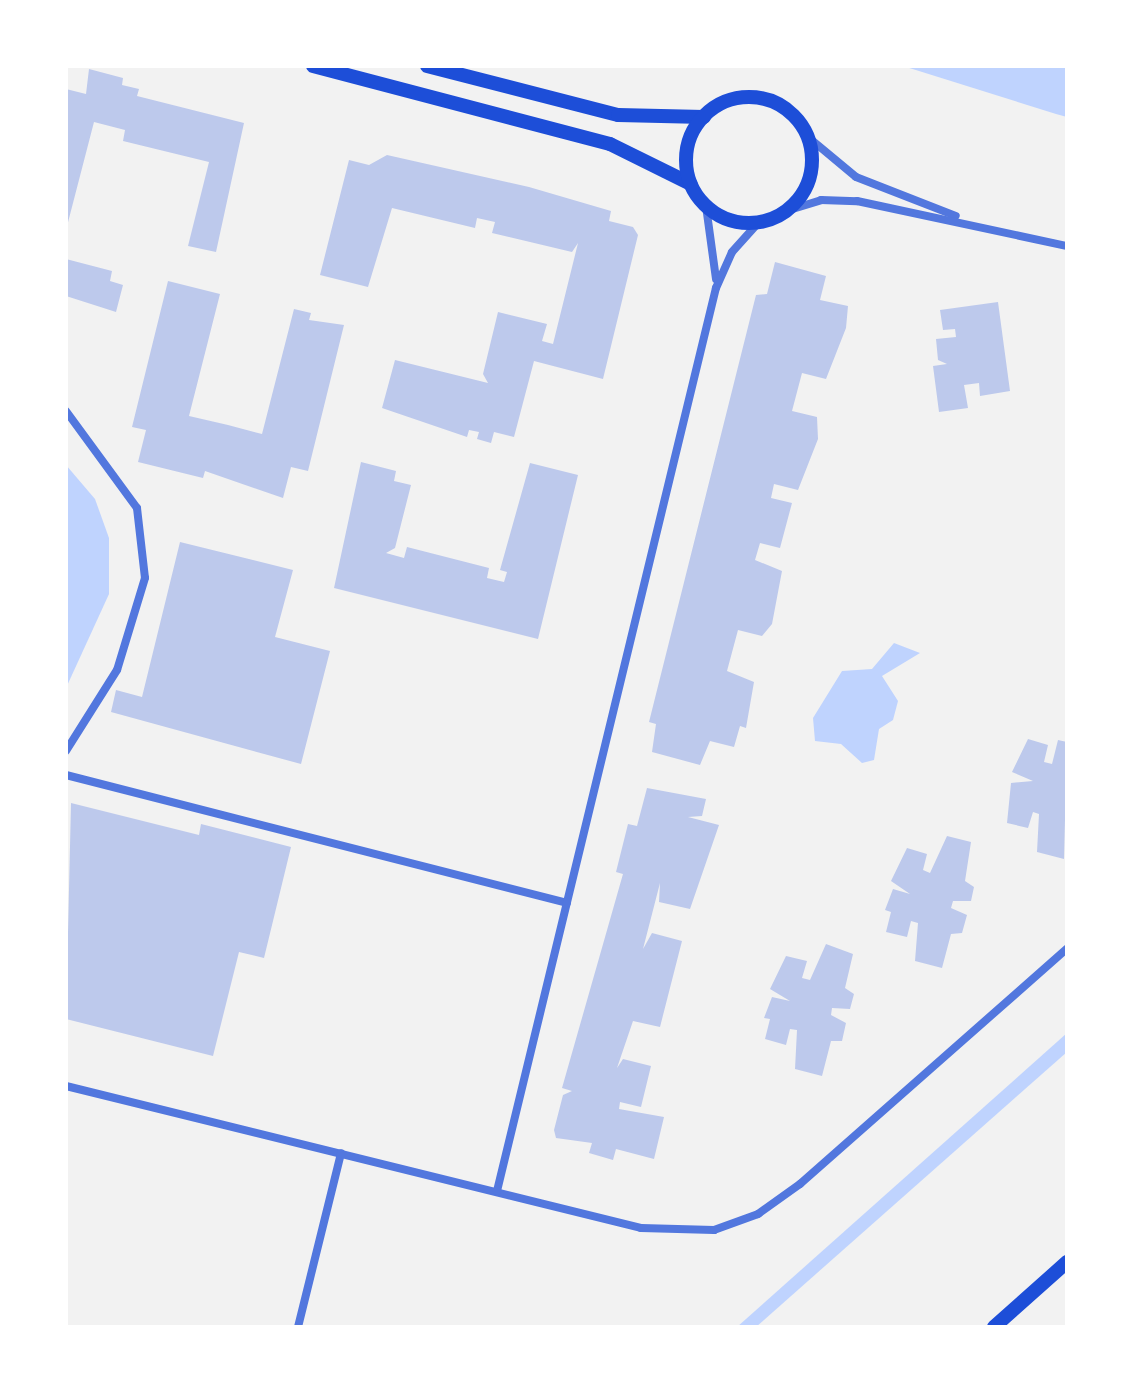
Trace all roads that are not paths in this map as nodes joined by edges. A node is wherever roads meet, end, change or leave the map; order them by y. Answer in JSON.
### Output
{"nodes":[{"id":1,"x":313,"y":66,"type":"edge"},
{"id":2,"x":427,"y":66,"type":"edge"},
{"id":3,"x":704,"y":117,"type":"junction"},
{"id":4,"x":808,"y":137,"type":"junction"},
{"id":5,"x":691,"y":184,"type":"junction"},
{"id":6,"x":706,"y":206,"type":"junction"},
{"id":7,"x":786,"y":211,"type":"junction"},
{"id":8,"x":961,"y":219,"type":"junction"},
{"id":9,"x":759,"y":222,"type":"junction"},
{"id":10,"x":1067,"y":246,"type":"edge"},
{"id":11,"x":716,"y":288,"type":"junction"},
{"id":12,"x":66,"y":411,"type":"edge"},
{"id":13,"x":66,"y":751,"type":"edge"},
{"id":14,"x":66,"y":775,"type":"edge"},
{"id":15,"x":567,"y":903,"type":"junction"},
{"id":16,"x":1067,"y":949,"type":"edge"},
{"id":17,"x":66,"y":1086,"type":"edge"},
{"id":18,"x":341,"y":1153,"type":"junction"},
{"id":19,"x":497,"y":1191,"type":"junction"},
{"id":20,"x":1067,"y":1262,"type":"edge"},
{"id":21,"x":298,"y":1327,"type":"edge"},
{"id":22,"x":994,"y":1327,"type":"edge"}],
"edges":[{"from":1,"to":5,"type":"main road"},
{"from":2,"to":3,"type":"main road"},
{"from":3,"to":4,"type":"main road"},
{"from":3,"to":5,"type":"main road"},
{"from":4,"to":7,"type":"main road"},
{"from":4,"to":8,"type":"street"},
{"from":5,"to":6,"type":"main road"},
{"from":6,"to":9,"type":"main road"},
{"from":6,"to":11,"type":"street"},
{"from":7,"to":8,"type":"street"},
{"from":7,"to":9,"type":"main road"},
{"from":8,"to":10,"type":"street"},
{"from":9,"to":11,"type":"street"},
{"from":11,"to":15,"type":"street"},
{"from":12,"to":13,"type":"street"},
{"from":14,"to":15,"type":"street"},
{"from":15,"to":19,"type":"street"},
{"from":16,"to":19,"type":"street"},
{"from":17,"to":18,"type":"street"},
{"from":18,"to":19,"type":"street"},
{"from":18,"to":21,"type":"street"},
{"from":20,"to":22,"type":"main road"}]}
